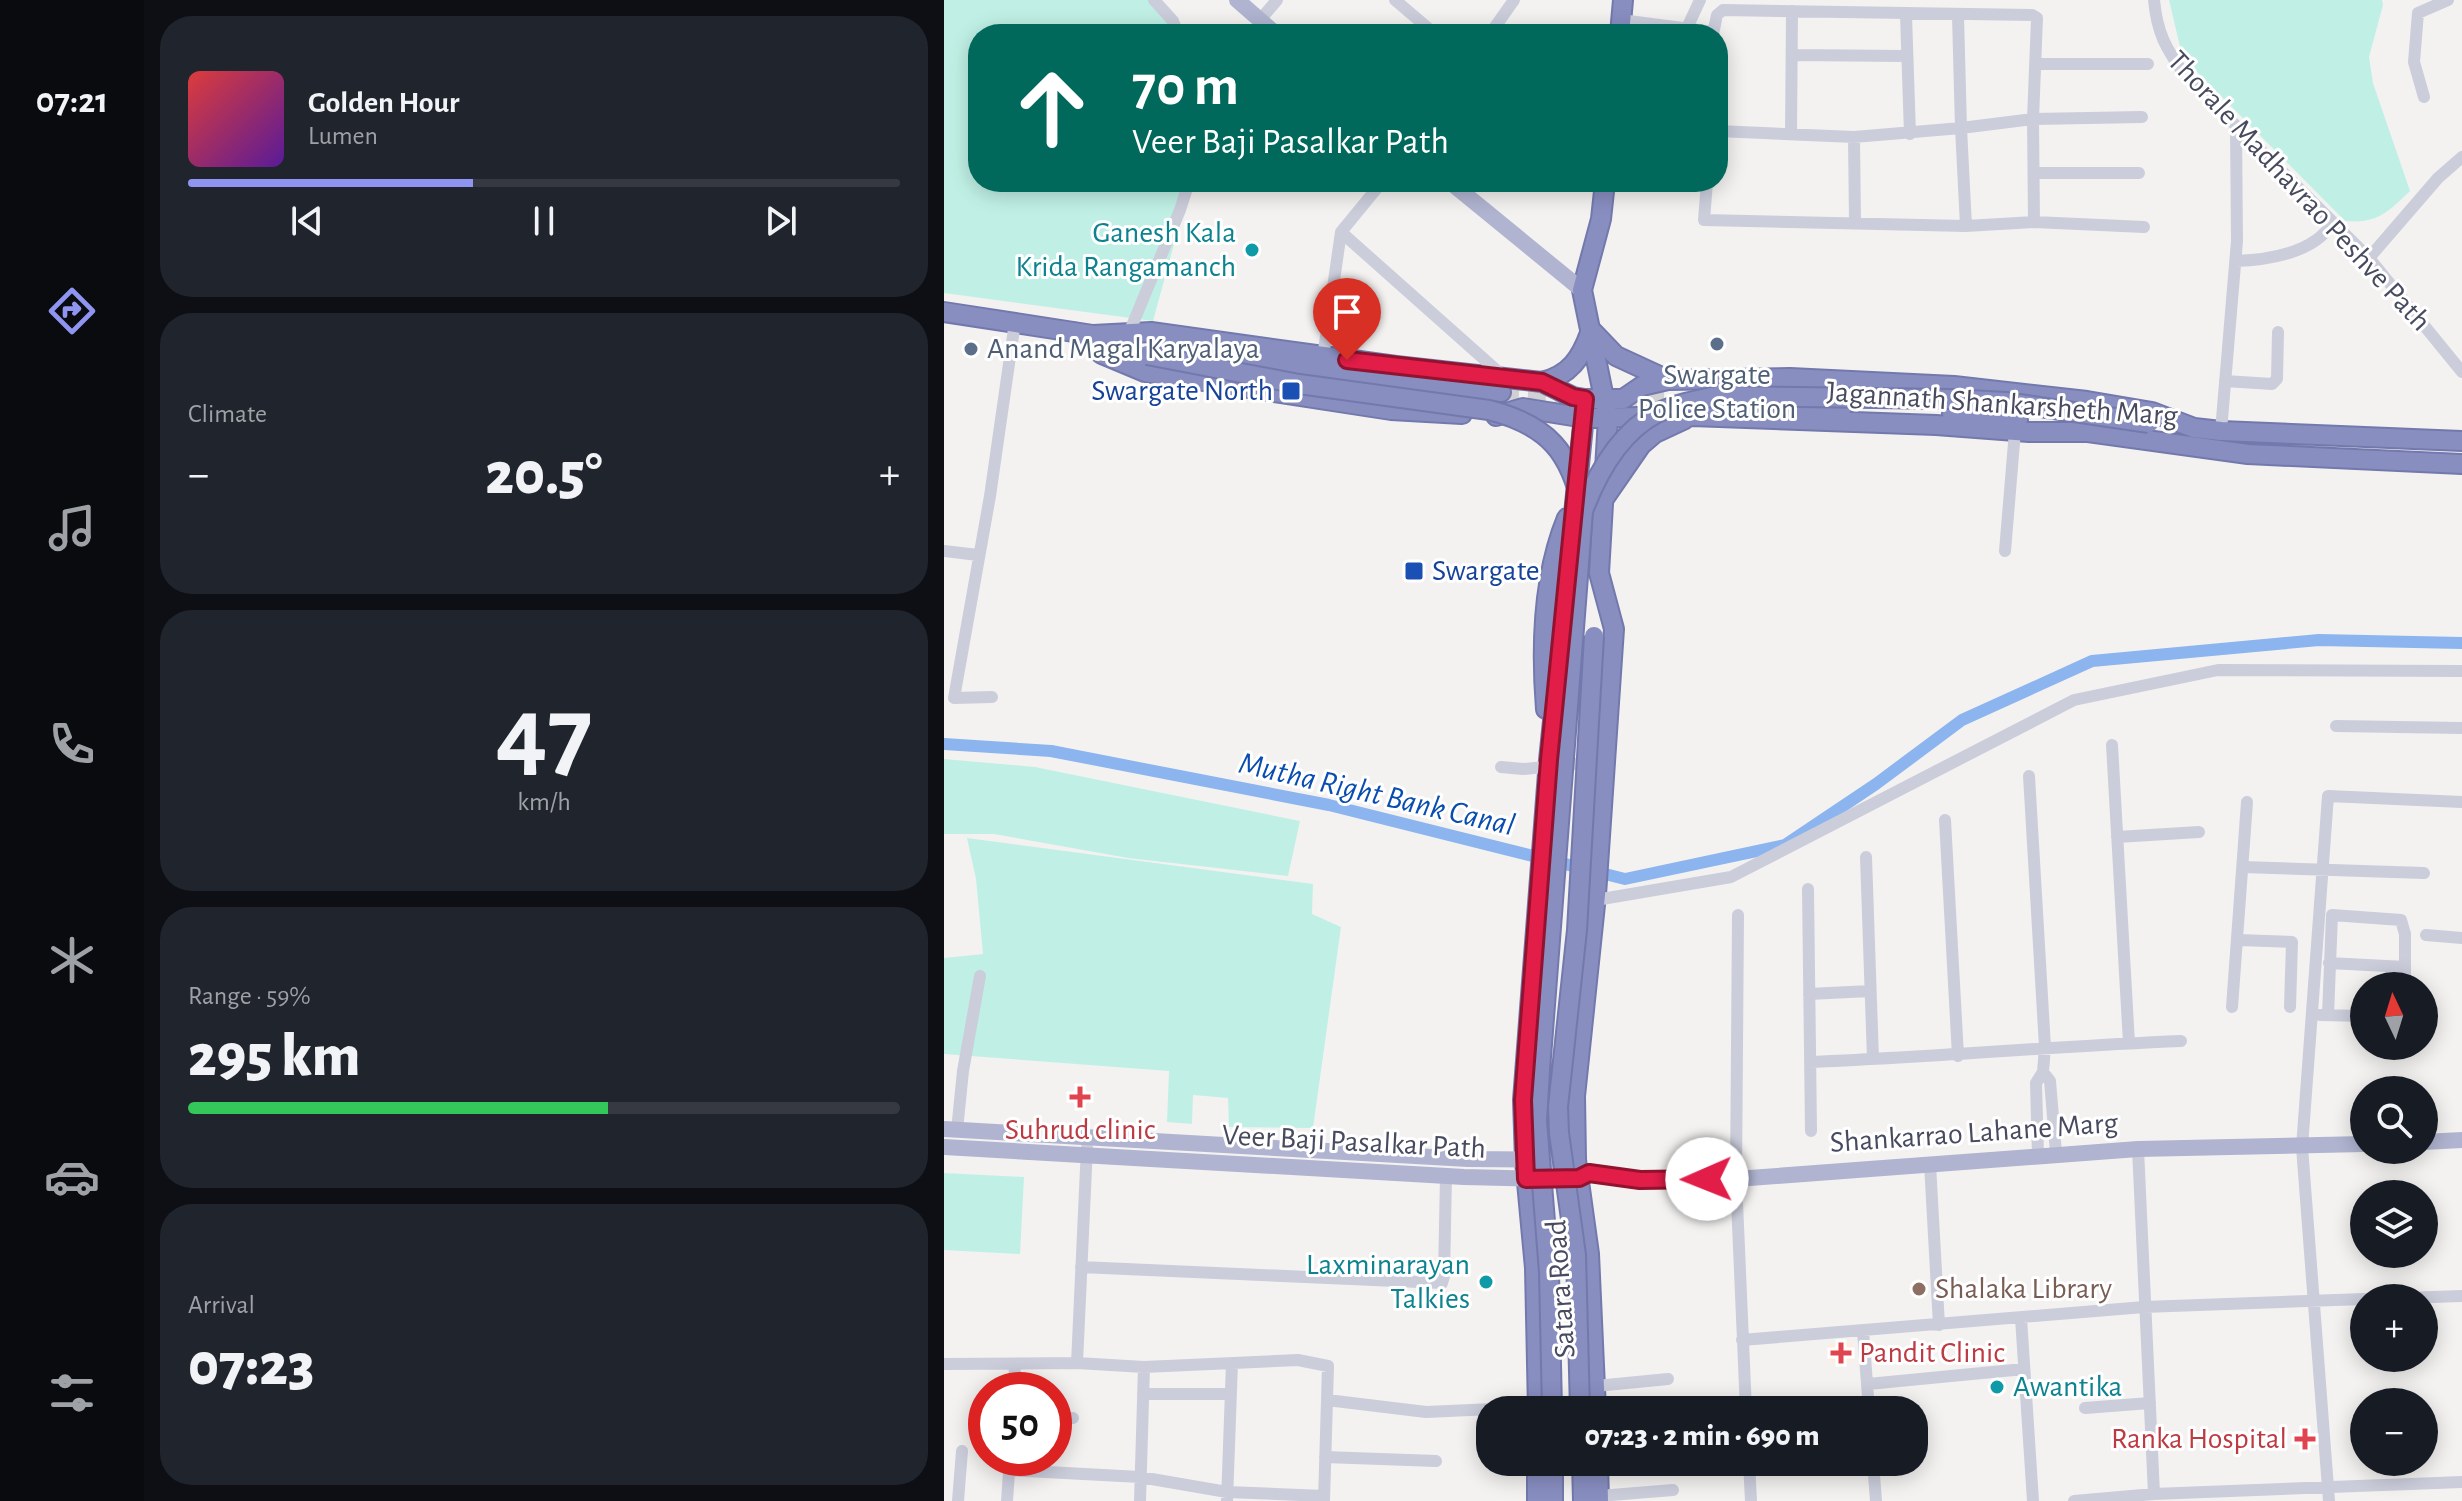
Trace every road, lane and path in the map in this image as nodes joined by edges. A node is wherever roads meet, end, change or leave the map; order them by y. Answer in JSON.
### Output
{"nodes":[{"id":1,"x":1154,"y":0,"type":"edge"},
{"id":2,"x":1237,"y":0,"type":"edge"},
{"id":3,"x":1277,"y":0,"type":"edge"},
{"id":4,"x":1395,"y":0,"type":"edge"},
{"id":5,"x":1514,"y":0,"type":"edge"},
{"id":6,"x":1623,"y":0,"type":"edge"},
{"id":7,"x":1700,"y":0,"type":"edge"},
{"id":8,"x":1895,"y":0,"type":"edge"},
{"id":9,"x":2154,"y":0,"type":"edge"},
{"id":10,"x":2448,"y":0,"type":"edge"},
{"id":11,"x":1792,"y":11,"type":"junction"},
{"id":12,"x":1900,"y":15,"type":"junction"},
{"id":13,"x":1958,"y":16,"type":"junction"},
{"id":14,"x":1260,"y":20,"type":"junction"},
{"id":15,"x":1174,"y":24,"type":"edge"},
{"id":16,"x":1265,"y":24,"type":"edge"},
{"id":17,"x":1423,"y":24,"type":"edge"},
{"id":18,"x":1497,"y":24,"type":"edge"},
{"id":19,"x":1620,"y":24,"type":"edge"},
{"id":20,"x":1689,"y":24,"type":"edge"},
{"id":21,"x":1715,"y":24,"type":"edge"},
{"id":22,"x":1792,"y":55,"type":"junction"},
{"id":23,"x":1906,"y":56,"type":"junction"},
{"id":24,"x":2036,"y":64,"type":"junction"},
{"id":25,"x":2148,"y":64,"type":"dead end"},
{"id":26,"x":2424,"y":97,"type":"dead end"},
{"id":27,"x":2142,"y":117,"type":"dead end"},
{"id":28,"x":2033,"y":119,"type":"junction"},
{"id":29,"x":2236,"y":126,"type":"junction"},
{"id":30,"x":1961,"y":128,"type":"junction"},
{"id":31,"x":1728,"y":131,"type":"edge"},
{"id":32,"x":1791,"y":134,"type":"junction"},
{"id":33,"x":1910,"y":134,"type":"junction"},
{"id":34,"x":1854,"y":137,"type":"junction"},
{"id":35,"x":2462,"y":157,"type":"edge"},
{"id":36,"x":2035,"y":173,"type":"junction"},
{"id":37,"x":2139,"y":173,"type":"dead end"},
{"id":38,"x":1186,"y":192,"type":"edge"},
{"id":39,"x":1374,"y":192,"type":"edge"},
{"id":40,"x":1462,"y":192,"type":"edge"},
{"id":41,"x":1604,"y":192,"type":"edge"},
{"id":42,"x":1706,"y":192,"type":"edge"},
{"id":43,"x":2034,"y":222,"type":"junction"},
{"id":44,"x":2333,"y":222,"type":"junction"},
{"id":45,"x":1855,"y":223,"type":"junction"},
{"id":46,"x":1966,"y":226,"type":"junction"},
{"id":47,"x":2144,"y":227,"type":"dead end"},
{"id":48,"x":1341,"y":232,"type":"junction"},
{"id":49,"x":2369,"y":258,"type":"junction"},
{"id":50,"x":2236,"y":261,"type":"junction"},
{"id":51,"x":1582,"y":290,"type":"junction"},
{"id":52,"x":944,"y":312,"type":"edge"},
{"id":53,"x":1015,"y":322,"type":"junction"},
{"id":54,"x":1591,"y":330,"type":"junction"},
{"id":55,"x":1071,"y":331,"type":"junction"},
{"id":56,"x":2278,"y":332,"type":"dead end"},
{"id":57,"x":1129,"y":333,"type":"junction"},
{"id":58,"x":1093,"y":335,"type":"junction"},
{"id":59,"x":1102,"y":354,"type":"junction"},
{"id":60,"x":1323,"y":357,"type":"junction"},
{"id":61,"x":2462,"y":372,"type":"edge"},
{"id":62,"x":2225,"y":381,"type":"junction"},
{"id":63,"x":1542,"y":382,"type":"junction"},
{"id":64,"x":1504,"y":386,"type":"junction"},
{"id":65,"x":1666,"y":389,"type":"junction"},
{"id":66,"x":1585,"y":408,"type":"junction"},
{"id":67,"x":1607,"y":409,"type":"junction"},
{"id":68,"x":1497,"y":416,"type":"junction"},
{"id":69,"x":1692,"y":416,"type":"junction"},
{"id":70,"x":2194,"y":428,"type":"junction"},
{"id":71,"x":2015,"y":431,"type":"junction"},
{"id":72,"x":2221,"y":431,"type":"junction"},
{"id":73,"x":2088,"y":432,"type":"junction"},
{"id":74,"x":2462,"y":441,"type":"edge"},
{"id":75,"x":2462,"y":464,"type":"edge"},
{"id":76,"x":1601,"y":503,"type":"junction"},
{"id":77,"x":1579,"y":505,"type":"junction"},
{"id":78,"x":944,"y":551,"type":"edge"},
{"id":79,"x":2005,"y":551,"type":"dead end"},
{"id":80,"x":978,"y":555,"type":"junction"},
{"id":81,"x":1602,"y":590,"type":"junction"},
{"id":82,"x":2462,"y":671,"type":"edge"},
{"id":83,"x":992,"y":697,"type":"dead end"},
{"id":84,"x":949,"y":698,"type":"edge"},
{"id":85,"x":2336,"y":726,"type":"dead end"},
{"id":86,"x":2462,"y":728,"type":"edge"},
{"id":87,"x":2112,"y":745,"type":"dead end"},
{"id":88,"x":1549,"y":763,"type":"junction"},
{"id":89,"x":1577,"y":764,"type":"dead end"},
{"id":90,"x":1501,"y":767,"type":"dead end"},
{"id":91,"x":2029,"y":776,"type":"dead end"},
{"id":92,"x":2247,"y":802,"type":"dead end"},
{"id":93,"x":2462,"y":802,"type":"edge"},
{"id":94,"x":1945,"y":820,"type":"dead end"},
{"id":95,"x":2199,"y":832,"type":"dead end"},
{"id":96,"x":2117,"y":837,"type":"junction"},
{"id":97,"x":1866,"y":857,"type":"dead end"},
{"id":98,"x":2243,"y":867,"type":"junction"},
{"id":99,"x":2323,"y":869,"type":"junction"},
{"id":100,"x":2424,"y":873,"type":"dead end"},
{"id":101,"x":1808,"y":889,"type":"dead end"},
{"id":102,"x":1596,"y":898,"type":"junction"},
{"id":103,"x":1738,"y":915,"type":"dead end"},
{"id":104,"x":2426,"y":935,"type":"dead end"},
{"id":105,"x":2462,"y":938,"type":"edge"},
{"id":106,"x":2238,"y":940,"type":"junction"},
{"id":107,"x":2329,"y":963,"type":"junction"},
{"id":108,"x":2405,"y":967,"type":"junction"},
{"id":109,"x":2405,"y":972,"type":"edge"},
{"id":110,"x":980,"y":976,"type":"dead end"},
{"id":111,"x":1870,"y":991,"type":"junction"},
{"id":112,"x":1809,"y":994,"type":"junction"},
{"id":113,"x":2232,"y":1007,"type":"dead end"},
{"id":114,"x":2290,"y":1007,"type":"dead end"},
{"id":115,"x":2313,"y":1015,"type":"junction"},
{"id":116,"x":2328,"y":1015,"type":"junction"},
{"id":117,"x":2350,"y":1016,"type":"edge"},
{"id":118,"x":2181,"y":1041,"type":"dead end"},
{"id":119,"x":2129,"y":1043,"type":"junction"},
{"id":120,"x":2045,"y":1047,"type":"junction"},
{"id":121,"x":1958,"y":1056,"type":"junction"},
{"id":122,"x":1873,"y":1059,"type":"junction"},
{"id":123,"x":1810,"y":1062,"type":"junction"},
{"id":124,"x":2043,"y":1072,"type":"junction"},
{"id":125,"x":951,"y":1130,"type":"edge"},
{"id":126,"x":1811,"y":1131,"type":"dead end"},
{"id":127,"x":1088,"y":1137,"type":"junction"},
{"id":128,"x":2462,"y":1140,"type":"edge"},
{"id":129,"x":2438,"y":1141,"type":"edge"},
{"id":130,"x":2350,"y":1145,"type":"edge"},
{"id":131,"x":944,"y":1147,"type":"edge"},
{"id":132,"x":2302,"y":1147,"type":"junction"},
{"id":133,"x":2138,"y":1149,"type":"junction"},
{"id":134,"x":2056,"y":1153,"type":"junction"},
{"id":135,"x":1087,"y":1155,"type":"junction"},
{"id":136,"x":2038,"y":1155,"type":"junction"},
{"id":137,"x":1930,"y":1164,"type":"junction"},
{"id":138,"x":1525,"y":1170,"type":"junction"},
{"id":139,"x":1581,"y":1170,"type":"junction"},
{"id":140,"x":1446,"y":1176,"type":"junction"},
{"id":141,"x":1736,"y":1179,"type":"junction"},
{"id":142,"x":1081,"y":1267,"type":"junction"},
{"id":143,"x":2462,"y":1296,"type":"edge"},
{"id":144,"x":2438,"y":1297,"type":"edge"},
{"id":145,"x":2350,"y":1300,"type":"edge"},
{"id":146,"x":2314,"y":1301,"type":"junction"},
{"id":147,"x":2144,"y":1307,"type":"junction"},
{"id":148,"x":2021,"y":1318,"type":"junction"},
{"id":149,"x":1939,"y":1325,"type":"junction"},
{"id":150,"x":1863,"y":1331,"type":"junction"},
{"id":151,"x":1742,"y":1340,"type":"junction"},
{"id":152,"x":1077,"y":1363,"type":"junction"},
{"id":153,"x":1232,"y":1363,"type":"junction"},
{"id":154,"x":944,"y":1364,"type":"edge"},
{"id":155,"x":1015,"y":1364,"type":"junction"},
{"id":156,"x":1144,"y":1367,"type":"junction"},
{"id":157,"x":2024,"y":1369,"type":"junction"},
{"id":158,"x":1015,"y":1372,"type":"edge"},
{"id":159,"x":1668,"y":1379,"type":"dead end"},
{"id":160,"x":1868,"y":1384,"type":"junction"},
{"id":161,"x":1596,"y":1386,"type":"junction"},
{"id":162,"x":1143,"y":1394,"type":"junction"},
{"id":163,"x":1231,"y":1394,"type":"junction"},
{"id":164,"x":1541,"y":1396,"type":"edge"},
{"id":165,"x":1543,"y":1396,"type":"edge"},
{"id":166,"x":1580,"y":1396,"type":"edge"},
{"id":167,"x":1596,"y":1396,"type":"edge"},
{"id":168,"x":1745,"y":1396,"type":"edge"},
{"id":169,"x":1868,"y":1396,"type":"edge"},
{"id":170,"x":1327,"y":1400,"type":"junction"},
{"id":171,"x":2150,"y":1403,"type":"junction"},
{"id":172,"x":2085,"y":1408,"type":"dead end"},
{"id":173,"x":1476,"y":1411,"type":"edge"},
{"id":174,"x":962,"y":1451,"type":"dead end"},
{"id":175,"x":1325,"y":1457,"type":"junction"},
{"id":176,"x":1436,"y":1461,"type":"dead end"},
{"id":177,"x":1072,"y":1470,"type":"edge"},
{"id":178,"x":1009,"y":1476,"type":"edge"},
{"id":179,"x":1537,"y":1476,"type":"edge"},
{"id":180,"x":1553,"y":1476,"type":"edge"},
{"id":181,"x":1587,"y":1476,"type":"edge"},
{"id":182,"x":1596,"y":1476,"type":"edge"},
{"id":183,"x":1750,"y":1476,"type":"edge"},
{"id":184,"x":1874,"y":1476,"type":"edge"},
{"id":185,"x":1140,"y":1477,"type":"junction"},
{"id":186,"x":2462,"y":1482,"type":"edge"},
{"id":187,"x":2328,"y":1486,"type":"junction"},
{"id":188,"x":1673,"y":1490,"type":"dead end"},
{"id":189,"x":2154,"y":1494,"type":"junction"},
{"id":190,"x":1227,"y":1496,"type":"edge"},
{"id":191,"x":1324,"y":1499,"type":"edge"},
{"id":192,"x":1594,"y":1499,"type":"edge"},
{"id":193,"x":958,"y":1501,"type":"edge"},
{"id":194,"x":1007,"y":1501,"type":"edge"},
{"id":195,"x":1140,"y":1501,"type":"edge"},
{"id":196,"x":1537,"y":1501,"type":"edge"},
{"id":197,"x":1553,"y":1501,"type":"edge"},
{"id":198,"x":1751,"y":1501,"type":"edge"},
{"id":199,"x":1876,"y":1501,"type":"edge"},
{"id":200,"x":2033,"y":1501,"type":"edge"},
{"id":201,"x":2074,"y":1501,"type":"edge"},
{"id":202,"x":2329,"y":1501,"type":"edge"}],
"edges":[{"from":1,"to":15,"type":"street"},
{"from":2,"to":14,"type":"main road"},
{"from":3,"to":14,"type":"street"},
{"from":4,"to":17,"type":"street"},
{"from":5,"to":18,"type":"street"},
{"from":6,"to":19,"type":"highway"},
{"from":7,"to":20,"type":"street"},
{"from":8,"to":12,"type":"street"},
{"from":9,"to":29,"type":"street","name":"Thorale Madhavrao Peshve Path"},
{"from":10,"to":26,"type":"street"},
{"from":11,"to":12,"type":"street"},
{"from":11,"to":21,"type":"street"},
{"from":11,"to":22,"type":"street"},
{"from":12,"to":13,"type":"street"},
{"from":12,"to":23,"type":"street"},
{"from":13,"to":24,"type":"street"},
{"from":13,"to":30,"type":"street"},
{"from":14,"to":16,"type":"main road"},
{"from":22,"to":23,"type":"street"},
{"from":22,"to":32,"type":"street"},
{"from":23,"to":33,"type":"street"},
{"from":24,"to":25,"type":"street"},
{"from":24,"to":28,"type":"street"},
{"from":27,"to":28,"type":"street"},
{"from":28,"to":30,"type":"street"},
{"from":28,"to":36,"type":"street"},
{"from":29,"to":44,"type":"street","name":"Thorale Madhavrao Peshve Path"},
{"from":29,"to":50,"type":"street"},
{"from":30,"to":33,"type":"street"},
{"from":30,"to":46,"type":"street"},
{"from":31,"to":32,"type":"street"},
{"from":32,"to":34,"type":"street"},
{"from":33,"to":34,"type":"street"},
{"from":34,"to":45,"type":"street"},
{"from":35,"to":49,"type":"street"},
{"from":36,"to":37,"type":"street"},
{"from":36,"to":43,"type":"street"},
{"from":38,"to":57,"type":"street"},
{"from":39,"to":48,"type":"street"},
{"from":40,"to":51,"type":"main road"},
{"from":41,"to":51,"type":"highway"},
{"from":42,"to":45,"type":"street"},
{"from":43,"to":46,"type":"street"},
{"from":43,"to":47,"type":"street"},
{"from":44,"to":49,"type":"street","name":"Thorale Madhavrao Peshve Path"},
{"from":44,"to":50,"type":"street"},
{"from":45,"to":46,"type":"street"},
{"from":48,"to":60,"type":"street"},
{"from":48,"to":64,"type":"street"},
{"from":49,"to":61,"type":"street","name":"Thorale Madhavrao Peshve Path"},
{"from":50,"to":62,"type":"street"},
{"from":51,"to":54,"type":"highway","name":"Satara Road"},
{"from":52,"to":53,"type":"highway"},
{"from":53,"to":55,"type":"highway"},
{"from":53,"to":80,"type":"street"},
{"from":54,"to":63,"type":"highway"},
{"from":54,"to":65,"type":"highway"},
{"from":54,"to":67,"type":"highway","name":"Satara Road"},
{"from":55,"to":58,"type":"highway"},
{"from":55,"to":59,"type":"highway"},
{"from":56,"to":62,"type":"street"},
{"from":57,"to":58,"type":"highway"},
{"from":57,"to":60,"type":"highway"},
{"from":58,"to":64,"type":"highway"},
{"from":59,"to":68,"type":"highway"},
{"from":59,"to":77,"type":"highway","bridge":true},
{"from":60,"to":64,"type":"highway"},
{"from":62,"to":72,"type":"street"},
{"from":63,"to":64,"type":"highway"},
{"from":63,"to":66,"type":"highway"},
{"from":65,"to":67,"type":"highway","name":"Jagannath Shankarsheth Marg"},
{"from":65,"to":70,"type":"highway","name":"Jagannath Shankarsheth Marg"},
{"from":65,"to":73,"type":"highway"},
{"from":66,"to":67,"type":"highway","name":"Jagannath Shankarsheth Marg"},
{"from":66,"to":68,"type":"highway"},
{"from":66,"to":77,"type":"highway"},
{"from":67,"to":69,"type":"highway","name":"Jagannath Shankarsheth Marg"},
{"from":67,"to":76,"type":"highway","name":"Satara Road"},
{"from":68,"to":77,"type":"highway"},
{"from":69,"to":71,"type":"highway","name":"Jagannath Shankarsheth Marg"},
{"from":69,"to":76,"type":"highway"},
{"from":70,"to":72,"type":"highway","name":"Jagannath Shankarsheth Marg"},
{"from":70,"to":77,"type":"highway","bridge":true},
{"from":71,"to":73,"type":"highway","name":"Jagannath Shankarsheth Marg"},
{"from":71,"to":79,"type":"street"},
{"from":72,"to":74,"type":"highway","name":"Jagannath Shankarsheth Marg"},
{"from":73,"to":75,"type":"highway","name":"Jagannath Shankarsheth Marg"},
{"from":76,"to":81,"type":"highway","name":"Satara Road"},
{"from":77,"to":88,"type":"highway"},
{"from":77,"to":165,"type":"highway","bridge":true},
{"from":78,"to":80,"type":"street"},
{"from":80,"to":84,"type":"street"},
{"from":81,"to":102,"type":"highway","name":"Satara Road"},
{"from":81,"to":166,"type":"highway","bridge":true},
{"from":82,"to":102,"type":"street"},
{"from":83,"to":84,"type":"street"},
{"from":85,"to":86,"type":"street"},
{"from":87,"to":96,"type":"street"},
{"from":88,"to":89,"type":"street"},
{"from":88,"to":90,"type":"street"},
{"from":88,"to":138,"type":"highway"},
{"from":91,"to":120,"type":"street"},
{"from":92,"to":98,"type":"street"},
{"from":93,"to":99,"type":"street"},
{"from":94,"to":121,"type":"street"},
{"from":95,"to":96,"type":"street"},
{"from":96,"to":119,"type":"street"},
{"from":97,"to":111,"type":"street"},
{"from":98,"to":99,"type":"street"},
{"from":98,"to":106,"type":"street"},
{"from":99,"to":100,"type":"street"},
{"from":99,"to":115,"type":"street"},
{"from":101,"to":112,"type":"street"},
{"from":102,"to":139,"type":"highway","name":"Satara Road"},
{"from":103,"to":141,"type":"street"},
{"from":104,"to":105,"type":"street"},
{"from":106,"to":113,"type":"street"},
{"from":106,"to":114,"type":"street"},
{"from":107,"to":108,"type":"street"},
{"from":107,"to":108,"type":"street"},
{"from":107,"to":116,"type":"street"},
{"from":108,"to":109,"type":"street"},
{"from":110,"to":125,"type":"street"},
{"from":111,"to":112,"type":"street"},
{"from":111,"to":122,"type":"street"},
{"from":112,"to":123,"type":"street"},
{"from":115,"to":116,"type":"street"},
{"from":115,"to":132,"type":"street"},
{"from":116,"to":117,"type":"street"},
{"from":118,"to":119,"type":"street"},
{"from":119,"to":120,"type":"street"},
{"from":120,"to":121,"type":"street"},
{"from":120,"to":124,"type":"street"},
{"from":121,"to":122,"type":"street"},
{"from":122,"to":123,"type":"street"},
{"from":123,"to":126,"type":"street"},
{"from":124,"to":134,"type":"street"},
{"from":124,"to":136,"type":"street"},
{"from":125,"to":127,"type":"main road","name":"Veer Baji Pasalkar Path"},
{"from":127,"to":135,"type":"street"},
{"from":127,"to":138,"type":"main road","name":"Veer Baji Pasalkar Path"},
{"from":128,"to":129,"type":"main road"},
{"from":130,"to":132,"type":"main road","name":"Shankarrao Lahane Marg"},
{"from":131,"to":135,"type":"main road","name":"Veer Baji Pasalkar Path"},
{"from":132,"to":133,"type":"main road","name":"Shankarrao Lahane Marg"},
{"from":132,"to":146,"type":"street"},
{"from":133,"to":134,"type":"main road","name":"Shankarrao Lahane Marg"},
{"from":133,"to":147,"type":"street"},
{"from":134,"to":136,"type":"main road","name":"Shankarrao Lahane Marg"},
{"from":135,"to":140,"type":"main road","name":"Veer Baji Pasalkar Path"},
{"from":135,"to":142,"type":"street"},
{"from":136,"to":137,"type":"main road","name":"Shankarrao Lahane Marg"},
{"from":137,"to":141,"type":"main road","name":"Shankarrao Lahane Marg"},
{"from":137,"to":149,"type":"street"},
{"from":138,"to":139,"type":"main road","name":"Veer Baji Pasalkar Path"},
{"from":138,"to":140,"type":"main road","name":"Veer Baji Pasalkar Path"},
{"from":138,"to":164,"type":"highway"},
{"from":139,"to":141,"type":"main road","name":"Shankarrao Lahane Marg"},
{"from":139,"to":161,"type":"highway","name":"Satara Road"},
{"from":140,"to":142,"type":"street"},
{"from":141,"to":151,"type":"street"},
{"from":142,"to":152,"type":"street"},
{"from":143,"to":144,"type":"street"},
{"from":145,"to":146,"type":"street"},
{"from":146,"to":147,"type":"street"},
{"from":146,"to":187,"type":"street"},
{"from":147,"to":148,"type":"street"},
{"from":147,"to":171,"type":"street"},
{"from":148,"to":149,"type":"street"},
{"from":148,"to":157,"type":"street"},
{"from":149,"to":150,"type":"street"},
{"from":150,"to":151,"type":"street"},
{"from":150,"to":160,"type":"street"},
{"from":151,"to":168,"type":"street"},
{"from":152,"to":155,"type":"street"},
{"from":152,"to":156,"type":"street"},
{"from":153,"to":156,"type":"street"},
{"from":153,"to":163,"type":"street"},
{"from":153,"to":170,"type":"street"},
{"from":154,"to":155,"type":"street"},
{"from":155,"to":158,"type":"street"},
{"from":156,"to":162,"type":"street"},
{"from":157,"to":160,"type":"street"},
{"from":157,"to":200,"type":"street"},
{"from":159,"to":161,"type":"street"},
{"from":160,"to":169,"type":"street"},
{"from":161,"to":167,"type":"highway","name":"Satara Road"},
{"from":162,"to":163,"type":"street"},
{"from":162,"to":185,"type":"street"},
{"from":163,"to":190,"type":"street"},
{"from":170,"to":173,"type":"street"},
{"from":170,"to":175,"type":"street"},
{"from":171,"to":172,"type":"street"},
{"from":171,"to":189,"type":"street"},
{"from":174,"to":193,"type":"street"},
{"from":175,"to":176,"type":"street"},
{"from":175,"to":191,"type":"street"},
{"from":177,"to":185,"type":"street"},
{"from":178,"to":194,"type":"street"},
{"from":179,"to":196,"type":"highway"},
{"from":180,"to":197,"type":"highway"},
{"from":181,"to":192,"type":"highway"},
{"from":182,"to":192,"type":"highway"},
{"from":183,"to":198,"type":"street"},
{"from":184,"to":199,"type":"street"},
{"from":185,"to":190,"type":"street"},
{"from":185,"to":195,"type":"street"},
{"from":186,"to":187,"type":"street"},
{"from":187,"to":189,"type":"street"},
{"from":187,"to":202,"type":"street"},
{"from":188,"to":192,"type":"street"},
{"from":189,"to":201,"type":"street"},
{"from":190,"to":191,"type":"street"}]}
